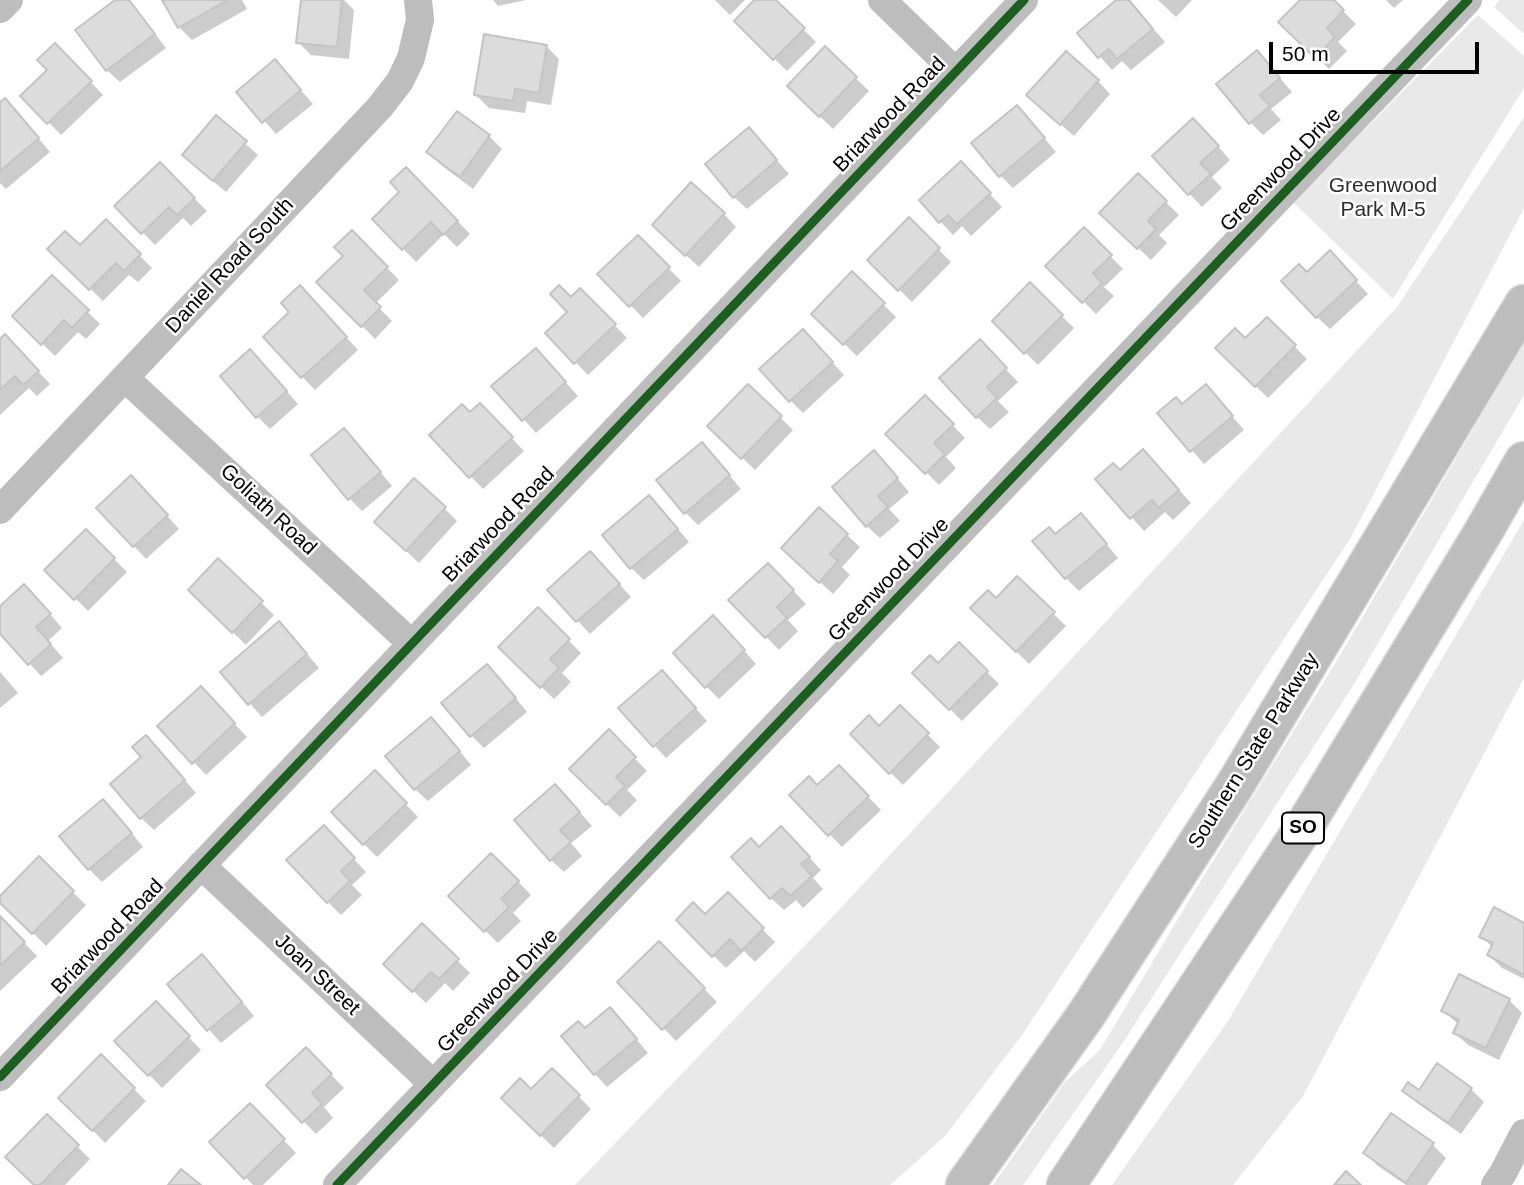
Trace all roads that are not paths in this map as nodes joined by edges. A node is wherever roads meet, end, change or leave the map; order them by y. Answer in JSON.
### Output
{"nodes":[{"id":1,"x":9,"y":0,"type":"edge"},
{"id":2,"x":418,"y":0,"type":"edge"},
{"id":3,"x":882,"y":0,"type":"edge"},
{"id":4,"x":1024,"y":0,"type":"edge"},
{"id":5,"x":1468,"y":0,"type":"edge"},
{"id":6,"x":0,"y":9,"type":"edge"},
{"id":7,"x":956,"y":72,"type":"junction"},
{"id":8,"x":1524,"y":304,"type":"edge"},
{"id":9,"x":125,"y":378,"type":"junction"},
{"id":10,"x":1524,"y":461,"type":"edge"},
{"id":11,"x":0,"y":510,"type":"edge"},
{"id":12,"x":411,"y":643,"type":"junction"},
{"id":13,"x":201,"y":865,"type":"junction"},
{"id":14,"x":0,"y":1077,"type":"edge"},
{"id":15,"x":433,"y":1084,"type":"junction"},
{"id":16,"x":1524,"y":1133,"type":"edge"},
{"id":17,"x":973,"y":1174,"type":"edge"},
{"id":18,"x":337,"y":1185,"type":"edge"},
{"id":19,"x":942,"y":1185,"type":"edge"},
{"id":20,"x":1066,"y":1185,"type":"edge"},
{"id":21,"x":1495,"y":1185,"type":"edge"}],
"edges":[{"from":1,"to":6,"type":"street"},
{"from":2,"to":9,"type":"street","name":"Daniel Road South"},
{"from":3,"to":7,"type":"street"},
{"from":4,"to":7,"type":"street","name":"Briarwood Road"},
{"from":5,"to":15,"type":"street","name":"Greenwood Drive"},
{"from":7,"to":12,"type":"street","name":"Briarwood Road"},
{"from":8,"to":17,"type":"highway","name":"Southern State Parkway"},
{"from":9,"to":11,"type":"street","name":"Daniel Road South"},
{"from":9,"to":12,"type":"street","name":"Goliath Road"},
{"from":10,"to":20,"type":"highway","number":"SO"},
{"from":12,"to":13,"type":"street","name":"Briarwood Road"},
{"from":13,"to":14,"type":"street","name":"Briarwood Road"},
{"from":13,"to":15,"type":"street","name":"Joan Street"},
{"from":15,"to":18,"type":"street","name":"Greenwood Drive"},
{"from":16,"to":21,"type":"street"},
{"from":17,"to":19,"type":"highway"}]}
